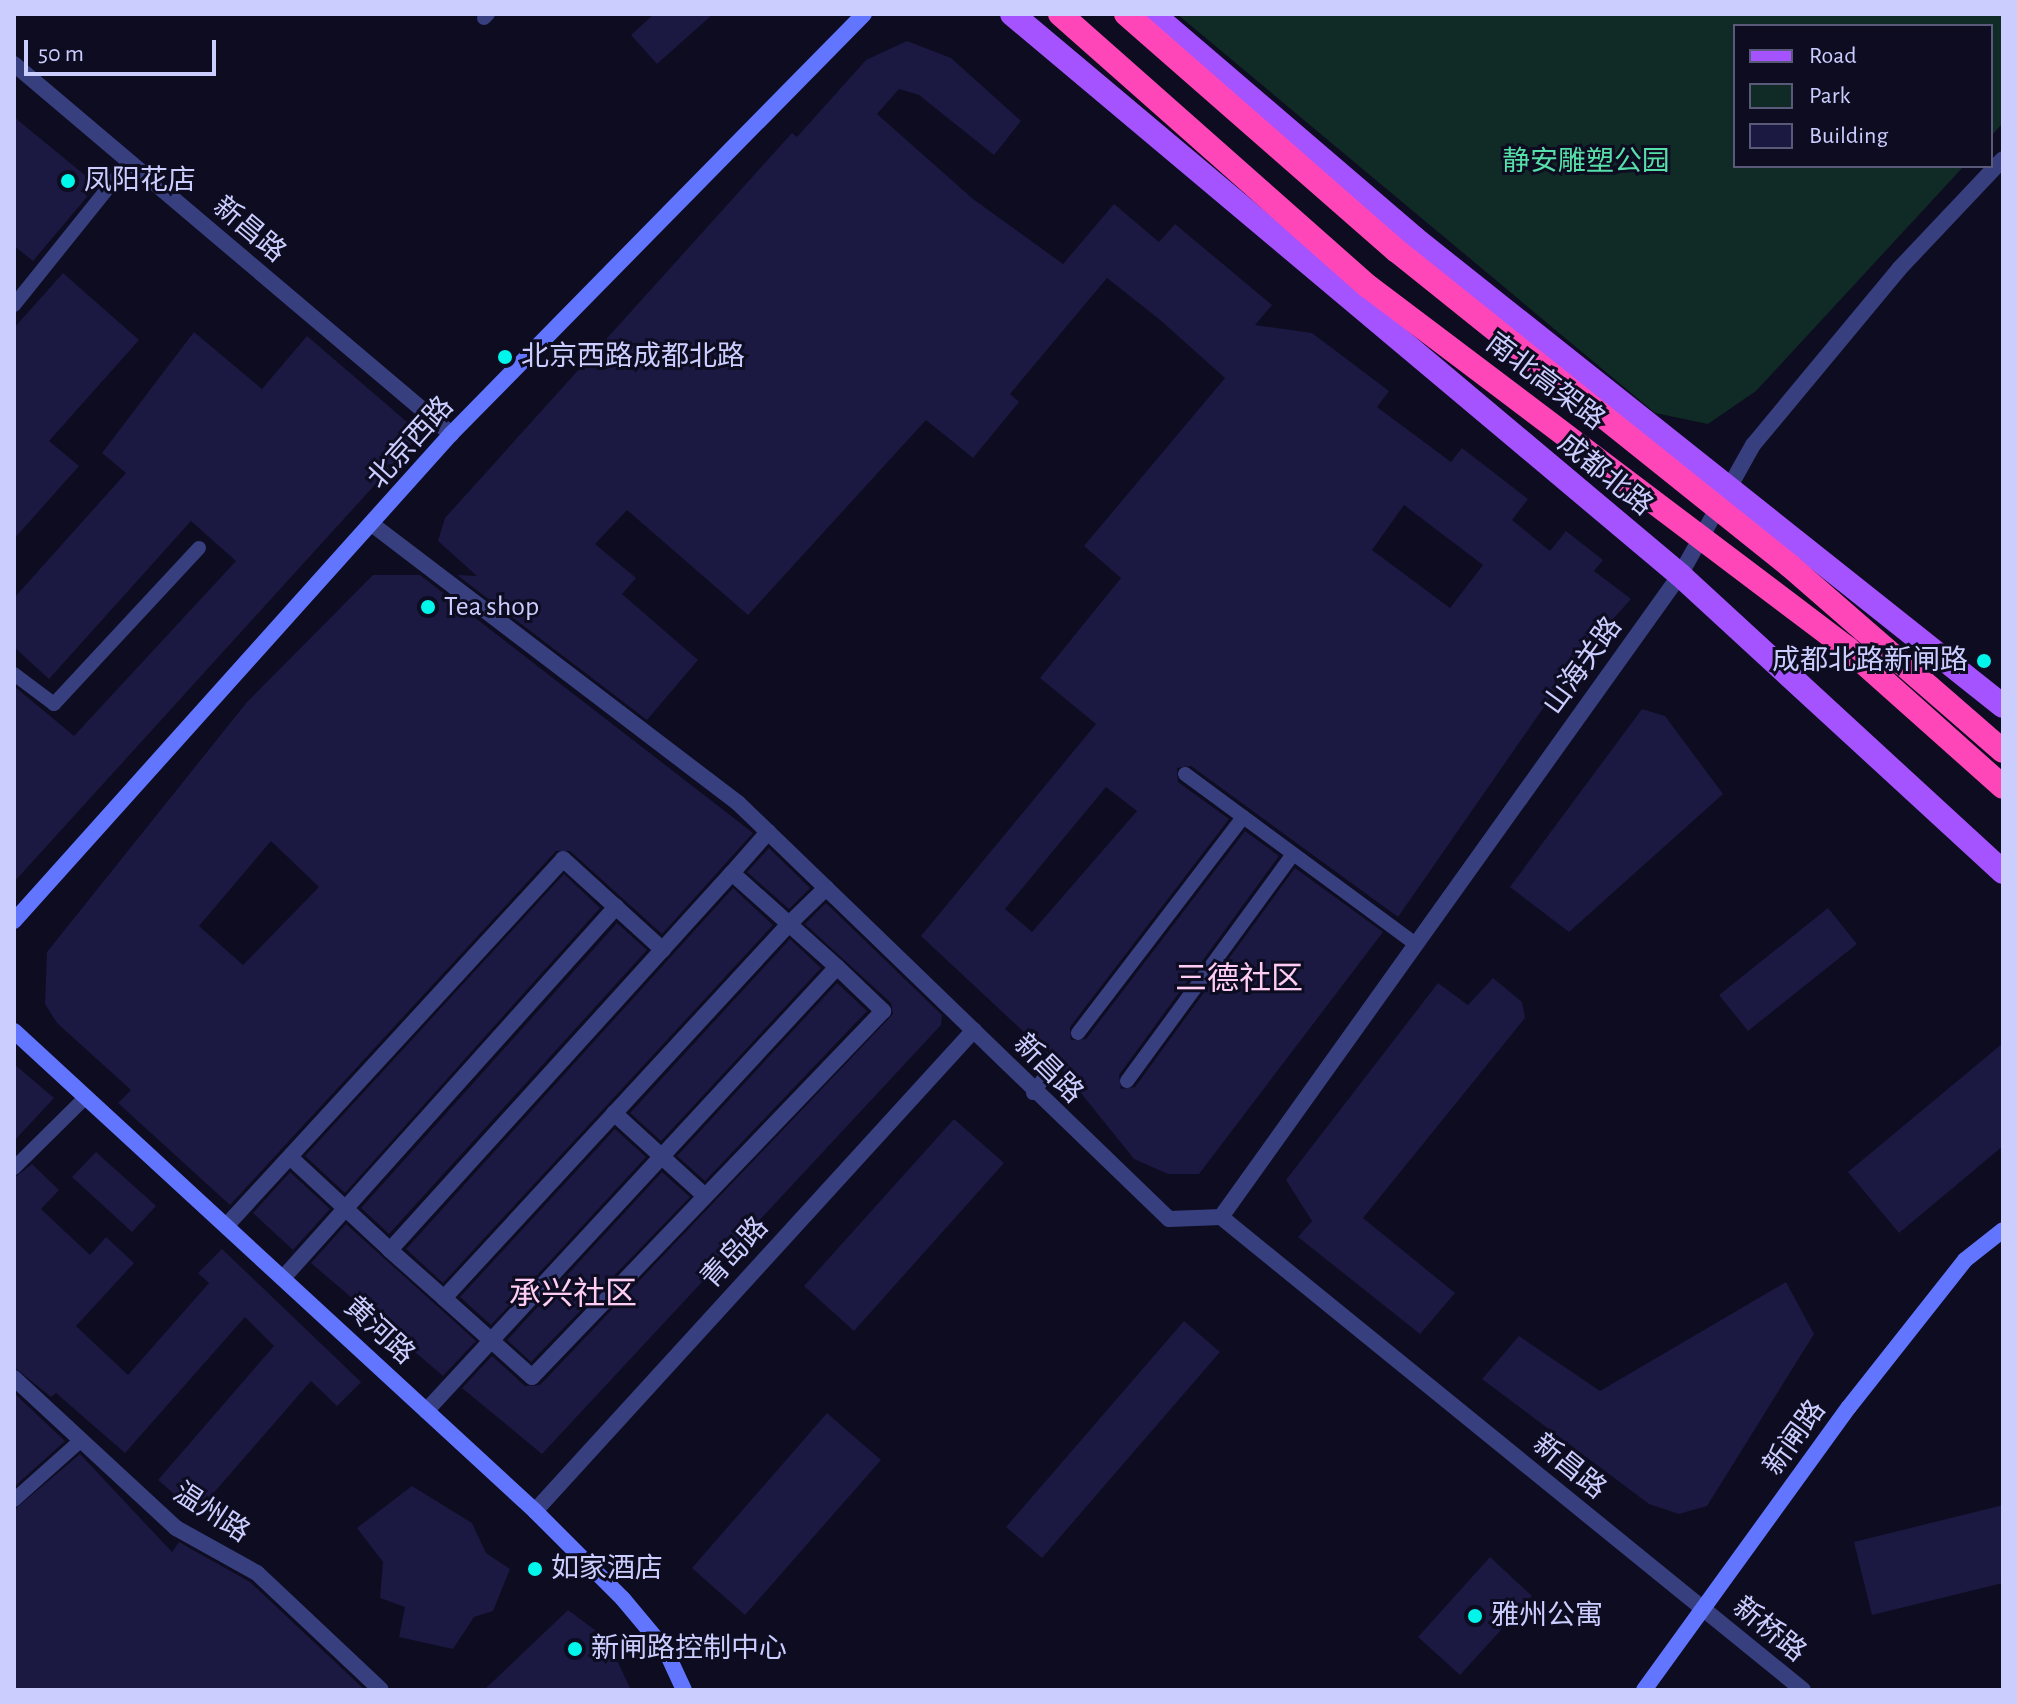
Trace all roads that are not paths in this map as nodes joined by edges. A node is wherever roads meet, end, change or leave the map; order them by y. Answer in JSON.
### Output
{"nodes":[{"id":1,"x":864,"y":14,"type":"edge"},
{"id":2,"x":1012,"y":14,"type":"edge"},
{"id":3,"x":1060,"y":14,"type":"edge"},
{"id":4,"x":1126,"y":14,"type":"edge"},
{"id":5,"x":1153,"y":14,"type":"edge"},
{"id":6,"x":14,"y":64,"type":"edge"},
{"id":7,"x":116,"y":155,"type":"junction"},
{"id":8,"x":2003,"y":159,"type":"edge"},
{"id":9,"x":14,"y":305,"type":"edge"},
{"id":10,"x":451,"y":434,"type":"junction"},
{"id":11,"x":1731,"y":483,"type":"junction"},
{"id":12,"x":373,"y":525,"type":"junction"},
{"id":13,"x":199,"y":548,"type":"dead end"},
{"id":14,"x":1680,"y":575,"type":"junction"},
{"id":15,"x":14,"y":674,"type":"edge"},
{"id":16,"x":2003,"y":706,"type":"edge"},
{"id":17,"x":2003,"y":751,"type":"edge"},
{"id":18,"x":1185,"y":774,"type":"dead end"},
{"id":19,"x":2003,"y":787,"type":"edge"},
{"id":20,"x":1243,"y":817,"type":"junction"},
{"id":21,"x":768,"y":832,"type":"junction"},
{"id":22,"x":1293,"y":854,"type":"junction"},
{"id":23,"x":2003,"y":872,"type":"edge"},
{"id":24,"x":732,"y":873,"type":"junction"},
{"id":25,"x":826,"y":888,"type":"junction"},
{"id":26,"x":616,"y":907,"type":"junction"},
{"id":27,"x":14,"y":921,"type":"edge"},
{"id":28,"x":789,"y":924,"type":"junction"},
{"id":29,"x":1416,"y":944,"type":"junction"},
{"id":30,"x":663,"y":950,"type":"junction"},
{"id":31,"x":837,"y":967,"type":"junction"},
{"id":32,"x":974,"y":1030,"type":"junction"},
{"id":33,"x":14,"y":1031,"type":"edge"},
{"id":34,"x":1078,"y":1033,"type":"dead end"},
{"id":35,"x":1050,"y":1070,"type":"dead end"},
{"id":36,"x":1127,"y":1081,"type":"dead end"},
{"id":37,"x":1033,"y":1093,"type":"junction"},
{"id":38,"x":86,"y":1097,"type":"junction"},
{"id":39,"x":614,"y":1113,"type":"junction"},
{"id":40,"x":290,"y":1157,"type":"junction"},
{"id":41,"x":662,"y":1157,"type":"junction"},
{"id":42,"x":14,"y":1168,"type":"edge"},
{"id":43,"x":705,"y":1196,"type":"junction"},
{"id":44,"x":345,"y":1207,"type":"junction"},
{"id":45,"x":1221,"y":1217,"type":"junction"},
{"id":46,"x":226,"y":1226,"type":"junction"},
{"id":47,"x":2003,"y":1230,"type":"edge"},
{"id":48,"x":390,"y":1250,"type":"junction"},
{"id":49,"x":283,"y":1278,"type":"junction"},
{"id":50,"x":444,"y":1298,"type":"junction"},
{"id":51,"x":491,"y":1342,"type":"junction"},
{"id":52,"x":14,"y":1378,"type":"edge"},
{"id":53,"x":426,"y":1411,"type":"junction"},
{"id":54,"x":80,"y":1441,"type":"junction"},
{"id":55,"x":14,"y":1500,"type":"edge"},
{"id":56,"x":535,"y":1511,"type":"junction"},
{"id":57,"x":1704,"y":1610,"type":"junction"},
{"id":58,"x":381,"y":1690,"type":"edge"},
{"id":59,"x":684,"y":1690,"type":"edge"},
{"id":60,"x":1644,"y":1690,"type":"edge"},
{"id":61,"x":1803,"y":1690,"type":"edge"}],
"edges":[{"from":1,"to":10,"type":"main road","name":"北京西路"},
{"from":2,"to":14,"type":"main road","name":"成都北路"},
{"from":3,"to":19,"type":"highway","name":"南北高架路","bridge":true},
{"from":4,"to":17,"type":"highway","name":"南北高架路","bridge":true},
{"from":5,"to":11,"type":"main road"},
{"from":6,"to":7,"type":"street","name":"新昌路"},
{"from":7,"to":9,"type":"lane"},
{"from":7,"to":10,"type":"street","name":"新昌路"},
{"from":8,"to":11,"type":"street","name":"山海关路"},
{"from":10,"to":12,"type":"main road","name":"北京西路"},
{"from":11,"to":14,"type":"street","name":"山海关路"},
{"from":11,"to":16,"type":"main road"},
{"from":12,"to":21,"type":"street","name":"新昌路"},
{"from":12,"to":27,"type":"main road","name":"北京西路"},
{"from":13,"to":15,"type":"lane"},
{"from":14,"to":23,"type":"main road","name":"成都北路"},
{"from":14,"to":29,"type":"street","name":"山海关路"},
{"from":18,"to":20,"type":"lane"},
{"from":20,"to":22,"type":"lane"},
{"from":20,"to":34,"type":"lane"},
{"from":21,"to":24,"type":"street"},
{"from":21,"to":25,"type":"street","name":"新昌路"},
{"from":22,"to":29,"type":"lane"},
{"from":22,"to":36,"type":"lane"},
{"from":24,"to":28,"type":"street"},
{"from":24,"to":30,"type":"street"},
{"from":25,"to":28,"type":"street"},
{"from":25,"to":32,"type":"street","name":"新昌路"},
{"from":26,"to":30,"type":"street"},
{"from":26,"to":40,"type":"street"},
{"from":26,"to":44,"type":"street"},
{"from":28,"to":31,"type":"street"},
{"from":28,"to":39,"type":"street"},
{"from":29,"to":45,"type":"street","name":"山海关路"},
{"from":30,"to":48,"type":"street"},
{"from":31,"to":41,"type":"street"},
{"from":31,"to":43,"type":"street"},
{"from":32,"to":37,"type":"street","name":"新昌路"},
{"from":32,"to":56,"type":"street","name":"青岛路"},
{"from":33,"to":38,"type":"main road","name":"黄河路"},
{"from":35,"to":37,"type":"lane"},
{"from":37,"to":45,"type":"street","name":"新昌路"},
{"from":38,"to":42,"type":"lane"},
{"from":38,"to":46,"type":"main road","name":"黄河路"},
{"from":39,"to":41,"type":"street"},
{"from":39,"to":50,"type":"street"},
{"from":40,"to":44,"type":"street"},
{"from":40,"to":46,"type":"street"},
{"from":41,"to":43,"type":"street"},
{"from":41,"to":51,"type":"street"},
{"from":43,"to":51,"type":"street"},
{"from":44,"to":48,"type":"street"},
{"from":44,"to":49,"type":"street"},
{"from":45,"to":57,"type":"street","name":"新昌路"},
{"from":46,"to":49,"type":"main road","name":"黄河路"},
{"from":47,"to":57,"type":"main road","name":"新闸路"},
{"from":48,"to":50,"type":"street"},
{"from":49,"to":53,"type":"main road","name":"黄河路"},
{"from":50,"to":51,"type":"street"},
{"from":51,"to":53,"type":"street"},
{"from":52,"to":54,"type":"street","name":"温州路"},
{"from":53,"to":56,"type":"main road","name":"黄河路"},
{"from":54,"to":55,"type":"lane"},
{"from":54,"to":58,"type":"street","name":"温州路"},
{"from":56,"to":59,"type":"main road","name":"黄河路"},
{"from":57,"to":60,"type":"main road","name":"新闸路"},
{"from":57,"to":61,"type":"street","name":"新桥路"}]}
